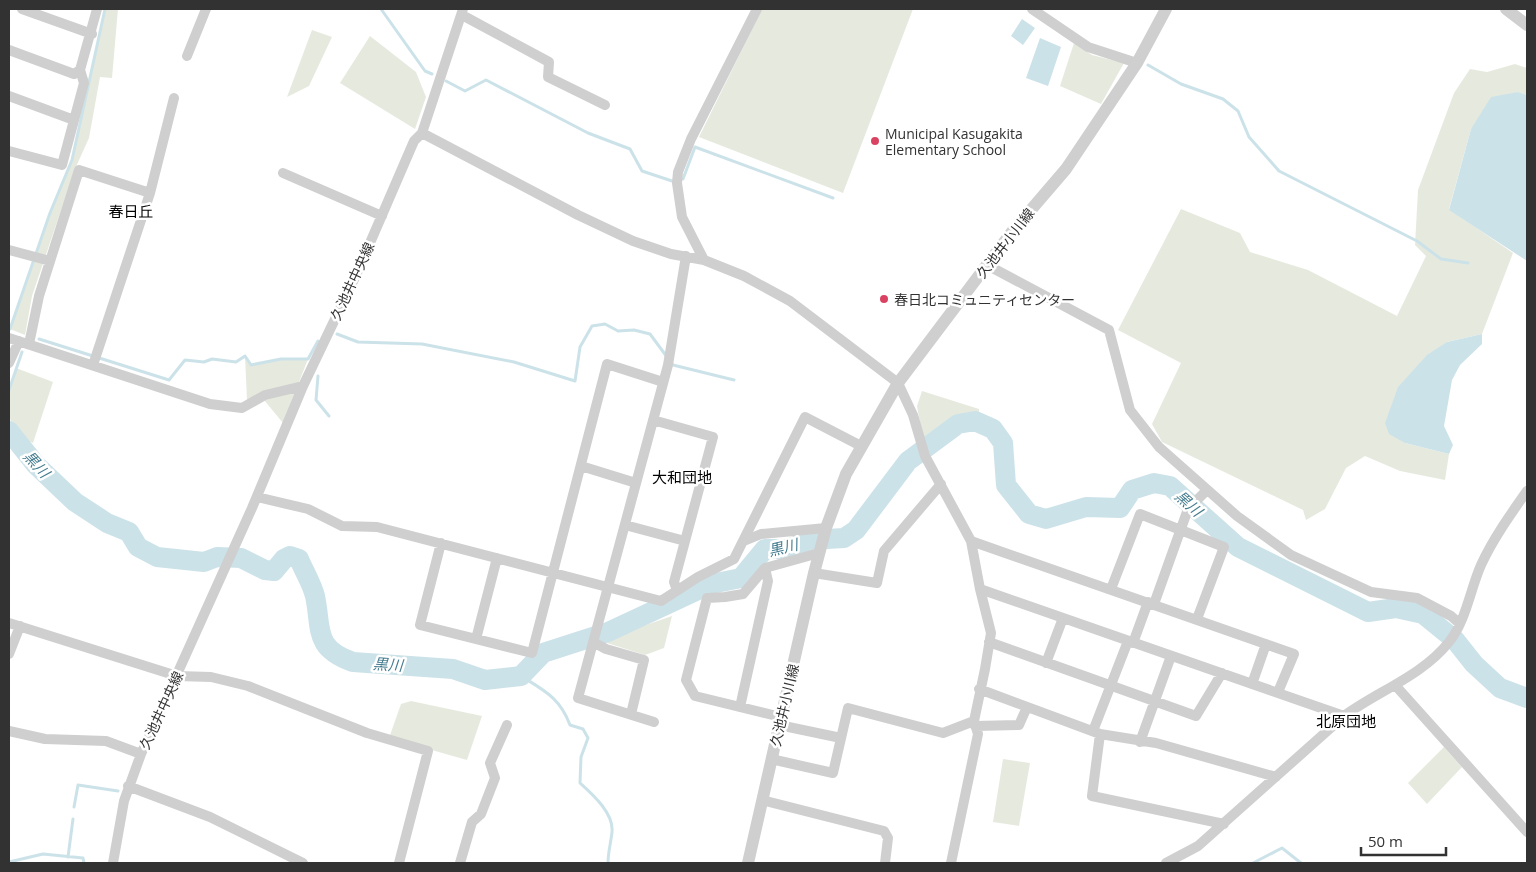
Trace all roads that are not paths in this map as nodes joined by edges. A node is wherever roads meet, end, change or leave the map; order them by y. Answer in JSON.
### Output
{"nodes":[{"id":1,"x":22,"y":9,"type":"edge"},
{"id":2,"x":97,"y":9,"type":"edge"},
{"id":3,"x":206,"y":9,"type":"edge"},
{"id":4,"x":757,"y":9,"type":"edge"},
{"id":5,"x":1032,"y":9,"type":"edge"},
{"id":6,"x":1166,"y":9,"type":"edge"},
{"id":7,"x":1506,"y":9,"type":"edge"},
{"id":8,"x":462,"y":12,"type":"edge"},
{"id":9,"x":1527,"y":25,"type":"edge"},
{"id":10,"x":92,"y":34,"type":"junction"},
{"id":11,"x":9,"y":50,"type":"edge"},
{"id":12,"x":187,"y":56,"type":"dead end"},
{"id":13,"x":1137,"y":63,"type":"junction"},
{"id":14,"x":80,"y":70,"type":"junction"},
{"id":15,"x":9,"y":96,"type":"edge"},
{"id":16,"x":174,"y":98,"type":"dead end"},
{"id":17,"x":604,"y":105,"type":"dead end"},
{"id":18,"x":74,"y":120,"type":"junction"},
{"id":19,"x":422,"y":133,"type":"junction"},
{"id":20,"x":9,"y":151,"type":"edge"},
{"id":21,"x":283,"y":173,"type":"dead end"},
{"id":22,"x":150,"y":192,"type":"junction"},
{"id":23,"x":382,"y":216,"type":"junction"},
{"id":24,"x":9,"y":250,"type":"edge"},
{"id":25,"x":686,"y":256,"type":"junction"},
{"id":26,"x":704,"y":260,"type":"junction"},
{"id":27,"x":50,"y":261,"type":"junction"},
{"id":28,"x":987,"y":265,"type":"junction"},
{"id":29,"x":9,"y":338,"type":"edge"},
{"id":30,"x":24,"y":342,"type":"junction"},
{"id":31,"x":9,"y":363,"type":"edge"},
{"id":32,"x":93,"y":365,"type":"junction"},
{"id":33,"x":663,"y":382,"type":"junction"},
{"id":34,"x":898,"y":383,"type":"junction"},
{"id":35,"x":303,"y":386,"type":"junction"},
{"id":36,"x":653,"y":420,"type":"junction"},
{"id":37,"x":861,"y":446,"type":"junction"},
{"id":38,"x":580,"y":466,"type":"junction"},
{"id":39,"x":636,"y":483,"type":"junction"},
{"id":40,"x":941,"y":484,"type":"junction"},
{"id":41,"x":1207,"y":490,"type":"junction"},
{"id":42,"x":1527,"y":491,"type":"edge"},
{"id":43,"x":257,"y":497,"type":"junction"},
{"id":44,"x":625,"y":525,"type":"junction"},
{"id":45,"x":1182,"y":530,"type":"junction"},
{"id":46,"x":744,"y":540,"type":"junction"},
{"id":47,"x":822,"y":540,"type":"junction"},
{"id":48,"x":685,"y":541,"type":"junction"},
{"id":49,"x":971,"y":541,"type":"junction"},
{"id":50,"x":440,"y":543,"type":"junction"},
{"id":51,"x":496,"y":558,"type":"junction"},
{"id":52,"x":765,"y":568,"type":"junction"},
{"id":53,"x":553,"y":572,"type":"junction"},
{"id":54,"x":814,"y":573,"type":"junction"},
{"id":55,"x":607,"y":586,"type":"junction"},
{"id":56,"x":980,"y":589,"type":"junction"},
{"id":57,"x":1111,"y":589,"type":"junction"},
{"id":58,"x":678,"y":590,"type":"junction"},
{"id":59,"x":1151,"y":603,"type":"junction"},
{"id":60,"x":1063,"y":618,"type":"junction"},
{"id":61,"x":1197,"y":619,"type":"junction"},
{"id":62,"x":9,"y":623,"type":"edge"},
{"id":63,"x":20,"y":626,"type":"junction"},
{"id":64,"x":1458,"y":627,"type":"junction"},
{"id":65,"x":476,"y":639,"type":"junction"},
{"id":66,"x":989,"y":642,"type":"junction"},
{"id":67,"x":1131,"y":642,"type":"junction"},
{"id":68,"x":1266,"y":644,"type":"junction"},
{"id":69,"x":594,"y":646,"type":"junction"},
{"id":70,"x":9,"y":654,"type":"edge"},
{"id":71,"x":1171,"y":656,"type":"junction"},
{"id":72,"x":1046,"y":663,"type":"junction"},
{"id":73,"x":1222,"y":673,"type":"junction"},
{"id":74,"x":177,"y":676,"type":"junction"},
{"id":75,"x":1252,"y":684,"type":"junction"},
{"id":76,"x":1395,"y":685,"type":"junction"},
{"id":77,"x":1111,"y":686,"type":"junction"},
{"id":78,"x":979,"y":690,"type":"junction"},
{"id":79,"x":1278,"y":692,"type":"junction"},
{"id":80,"x":1154,"y":701,"type":"junction"},
{"id":81,"x":740,"y":707,"type":"junction"},
{"id":82,"x":1026,"y":707,"type":"junction"},
{"id":83,"x":631,"y":714,"type":"junction"},
{"id":84,"x":1344,"y":716,"type":"junction"},
{"id":85,"x":780,"y":721,"type":"junction"},
{"id":86,"x":654,"y":722,"type":"dead end"},
{"id":87,"x":974,"y":723,"type":"junction"},
{"id":88,"x":507,"y":725,"type":"dead end"},
{"id":89,"x":9,"y":731,"type":"edge"},
{"id":90,"x":1097,"y":733,"type":"junction"},
{"id":91,"x":841,"y":738,"type":"junction"},
{"id":92,"x":1140,"y":742,"type":"junction"},
{"id":93,"x":140,"y":754,"type":"junction"},
{"id":94,"x":771,"y":759,"type":"junction"},
{"id":95,"x":1276,"y":777,"type":"junction"},
{"id":96,"x":128,"y":786,"type":"junction"},
{"id":97,"x":762,"y":800,"type":"junction"},
{"id":98,"x":1224,"y":824,"type":"junction"},
{"id":99,"x":1527,"y":832,"type":"edge"},
{"id":100,"x":291,"y":861,"type":"edge"},
{"id":101,"x":113,"y":863,"type":"edge"},
{"id":102,"x":304,"y":863,"type":"edge"},
{"id":103,"x":399,"y":863,"type":"edge"},
{"id":104,"x":460,"y":863,"type":"edge"},
{"id":105,"x":748,"y":863,"type":"edge"},
{"id":106,"x":885,"y":863,"type":"edge"},
{"id":107,"x":951,"y":863,"type":"edge"},
{"id":108,"x":1166,"y":863,"type":"edge"}],
"edges":[{"from":1,"to":10,"type":"street"},
{"from":2,"to":10,"type":"street"},
{"from":3,"to":12,"type":"street"},
{"from":4,"to":26,"type":"street"},
{"from":5,"to":13,"type":"street"},
{"from":6,"to":13,"type":"street","name":"久池井小川線"},
{"from":7,"to":9,"type":"street"},
{"from":8,"to":17,"type":"street"},
{"from":8,"to":19,"type":"street","name":"久池井中央線"},
{"from":10,"to":14,"type":"street"},
{"from":11,"to":14,"type":"street"},
{"from":13,"to":28,"type":"street","name":"久池井小川線"},
{"from":14,"to":18,"type":"street"},
{"from":15,"to":18,"type":"street"},
{"from":16,"to":22,"type":"street"},
{"from":18,"to":20,"type":"street"},
{"from":19,"to":23,"type":"street","name":"久池井中央線"},
{"from":19,"to":25,"type":"street"},
{"from":21,"to":23,"type":"street"},
{"from":22,"to":27,"type":"street"},
{"from":22,"to":32,"type":"street"},
{"from":23,"to":35,"type":"street","name":"久池井中央線"},
{"from":24,"to":27,"type":"street"},
{"from":25,"to":26,"type":"street"},
{"from":25,"to":33,"type":"street"},
{"from":26,"to":34,"type":"street"},
{"from":27,"to":30,"type":"street"},
{"from":28,"to":34,"type":"street","name":"久池井小川線"},
{"from":28,"to":41,"type":"street"},
{"from":29,"to":30,"type":"street"},
{"from":30,"to":31,"type":"street"},
{"from":30,"to":32,"type":"street"},
{"from":32,"to":35,"type":"street"},
{"from":33,"to":36,"type":"street"},
{"from":33,"to":38,"type":"street"},
{"from":34,"to":37,"type":"street","name":"久池井小川線"},
{"from":34,"to":40,"type":"street"},
{"from":35,"to":43,"type":"street","name":"久池井中央線"},
{"from":36,"to":39,"type":"street"},
{"from":36,"to":48,"type":"street"},
{"from":37,"to":46,"type":"street"},
{"from":37,"to":47,"type":"street","name":"久池井小川線"},
{"from":38,"to":39,"type":"street"},
{"from":38,"to":53,"type":"street"},
{"from":39,"to":44,"type":"street"},
{"from":40,"to":49,"type":"street"},
{"from":40,"to":54,"type":"street"},
{"from":41,"to":45,"type":"street"},
{"from":41,"to":64,"type":"street"},
{"from":42,"to":64,"type":"street"},
{"from":43,"to":50,"type":"street"},
{"from":43,"to":74,"type":"street","name":"久池井中央線"},
{"from":44,"to":48,"type":"street"},
{"from":44,"to":55,"type":"street"},
{"from":45,"to":57,"type":"street"},
{"from":45,"to":59,"type":"street"},
{"from":45,"to":61,"type":"street"},
{"from":46,"to":47,"type":"street"},
{"from":46,"to":58,"type":"street"},
{"from":47,"to":52,"type":"street"},
{"from":47,"to":54,"type":"street","name":"久池井小川線"},
{"from":48,"to":58,"type":"street"},
{"from":49,"to":56,"type":"street"},
{"from":49,"to":57,"type":"street"},
{"from":50,"to":51,"type":"street"},
{"from":50,"to":65,"type":"street"},
{"from":51,"to":53,"type":"street"},
{"from":51,"to":65,"type":"street"},
{"from":52,"to":81,"type":"street"},
{"from":52,"to":81,"type":"street"},
{"from":53,"to":55,"type":"street"},
{"from":53,"to":65,"type":"street"},
{"from":54,"to":85,"type":"street","name":"久池井小川線"},
{"from":55,"to":58,"type":"street"},
{"from":55,"to":69,"type":"street"},
{"from":56,"to":60,"type":"street"},
{"from":56,"to":66,"type":"street"},
{"from":57,"to":59,"type":"street"},
{"from":59,"to":61,"type":"street"},
{"from":59,"to":67,"type":"street"},
{"from":60,"to":67,"type":"street"},
{"from":60,"to":72,"type":"street"},
{"from":61,"to":68,"type":"street"},
{"from":62,"to":63,"type":"street"},
{"from":63,"to":70,"type":"street"},
{"from":63,"to":74,"type":"street"},
{"from":64,"to":76,"type":"street"},
{"from":66,"to":72,"type":"street"},
{"from":66,"to":78,"type":"street"},
{"from":67,"to":71,"type":"street"},
{"from":67,"to":77,"type":"street"},
{"from":68,"to":75,"type":"street"},
{"from":68,"to":79,"type":"street"},
{"from":69,"to":83,"type":"street"},
{"from":69,"to":83,"type":"street"},
{"from":71,"to":73,"type":"street"},
{"from":71,"to":80,"type":"street"},
{"from":72,"to":77,"type":"street"},
{"from":73,"to":75,"type":"street"},
{"from":73,"to":80,"type":"street"},
{"from":74,"to":93,"type":"street","name":"久池井中央線"},
{"from":74,"to":103,"type":"street"},
{"from":75,"to":79,"type":"street"},
{"from":76,"to":84,"type":"street"},
{"from":76,"to":99,"type":"street"},
{"from":77,"to":80,"type":"street"},
{"from":77,"to":90,"type":"street"},
{"from":78,"to":82,"type":"street"},
{"from":78,"to":87,"type":"street"},
{"from":79,"to":84,"type":"street"},
{"from":80,"to":92,"type":"street"},
{"from":81,"to":85,"type":"street"},
{"from":82,"to":87,"type":"street"},
{"from":82,"to":90,"type":"street"},
{"from":83,"to":86,"type":"street"},
{"from":84,"to":95,"type":"street"},
{"from":85,"to":91,"type":"street"},
{"from":85,"to":94,"type":"street","name":"久池井小川線"},
{"from":87,"to":91,"type":"street"},
{"from":87,"to":107,"type":"street"},
{"from":88,"to":104,"type":"street"},
{"from":89,"to":93,"type":"street"},
{"from":90,"to":92,"type":"street"},
{"from":90,"to":98,"type":"street"},
{"from":91,"to":94,"type":"street"},
{"from":92,"to":95,"type":"street"},
{"from":93,"to":96,"type":"street","name":"久池井中央線"},
{"from":94,"to":97,"type":"street","name":"久池井小川線"},
{"from":95,"to":98,"type":"street"},
{"from":96,"to":100,"type":"street"},
{"from":96,"to":101,"type":"street","name":"久池井中央線"},
{"from":97,"to":105,"type":"street","name":"久池井小川線"},
{"from":97,"to":106,"type":"street"},
{"from":98,"to":108,"type":"street"},
{"from":100,"to":102,"type":"street"}]}
